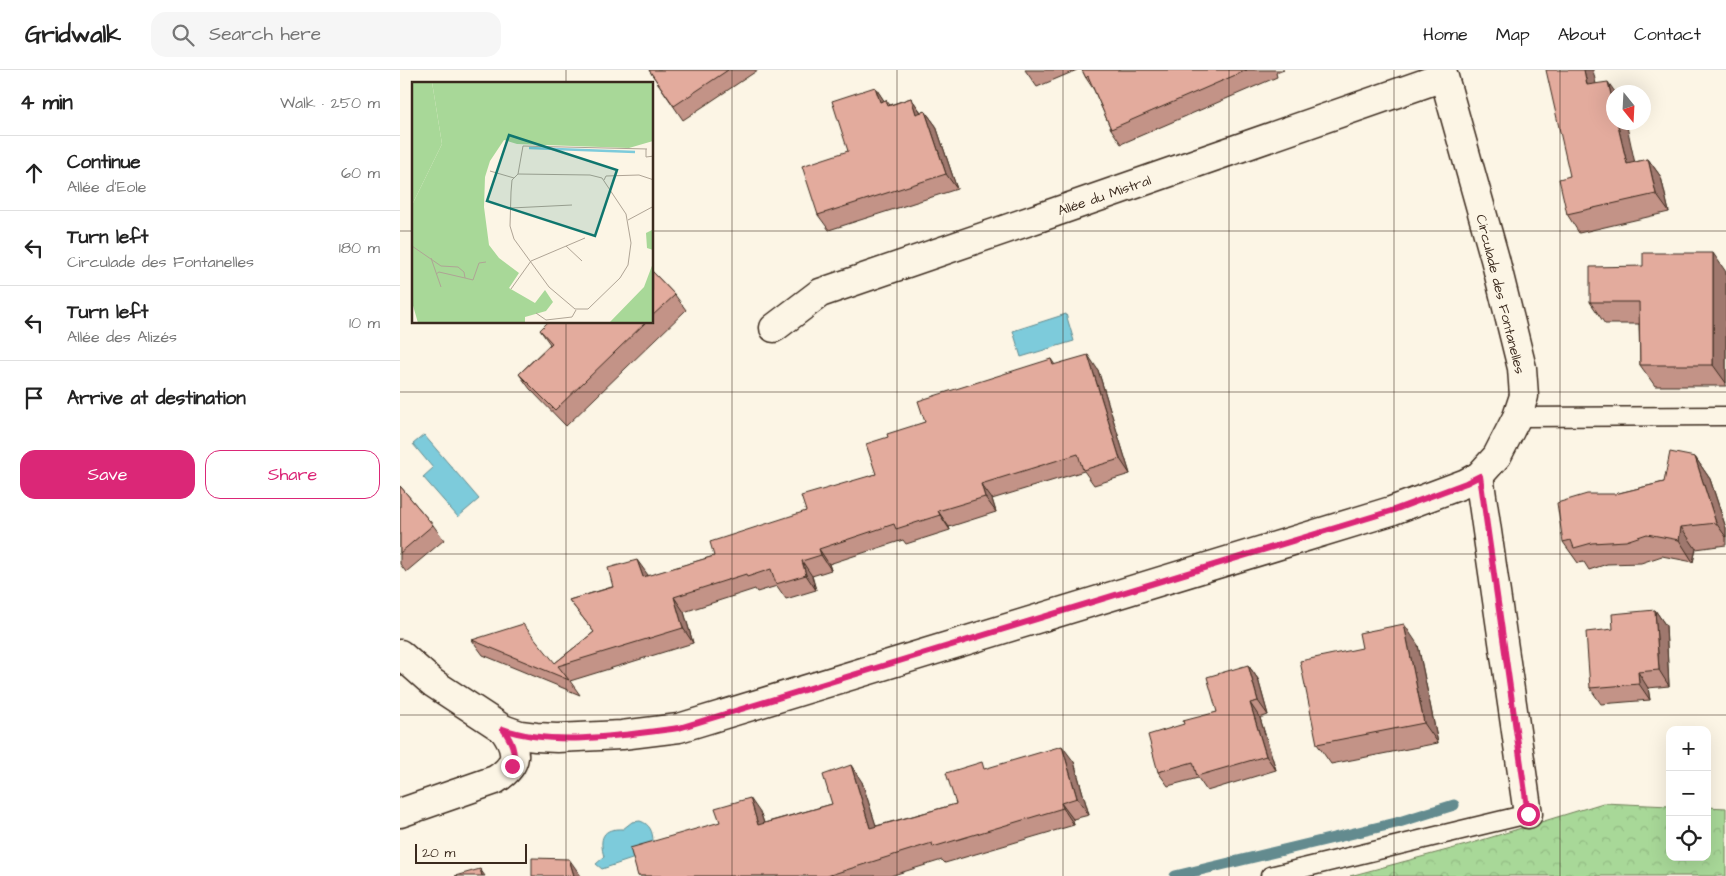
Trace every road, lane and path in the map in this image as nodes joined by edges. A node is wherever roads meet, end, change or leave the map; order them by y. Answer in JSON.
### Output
{"nodes":[{"id":1,"x":1442,"y":74,"type":"edge"},
{"id":2,"x":774,"y":328,"type":"dead end"},
{"id":3,"x":1517,"y":416,"type":"junction"},
{"id":4,"x":1726,"y":416,"type":"edge"},
{"id":5,"x":1480,"y":476,"type":"junction"},
{"id":6,"x":400,"y":654,"type":"edge"},
{"id":7,"x":503,"y":729,"type":"junction"},
{"id":8,"x":400,"y":813,"type":"edge"},
{"id":9,"x":1528,"y":814,"type":"joint"},
{"id":10,"x":1270,"y":876,"type":"edge"}],
"edges":[{"from":1,"to":2,"type":"street","name":"Allée du Mistral"},
{"from":1,"to":3,"type":"street","name":"Circulade des Fontanelles"},
{"from":3,"to":4,"type":"lane"},
{"from":3,"to":5,"type":"street","name":"Circulade des Fontanelles"},
{"from":5,"to":7,"type":"street","name":"Circulade des Fontanelles"},
{"from":5,"to":9,"type":"street"},
{"from":6,"to":7,"type":"street","name":"Circulade des Fontanelles"},
{"from":7,"to":8,"type":"street"},
{"from":9,"to":10,"type":"lane"}]}
